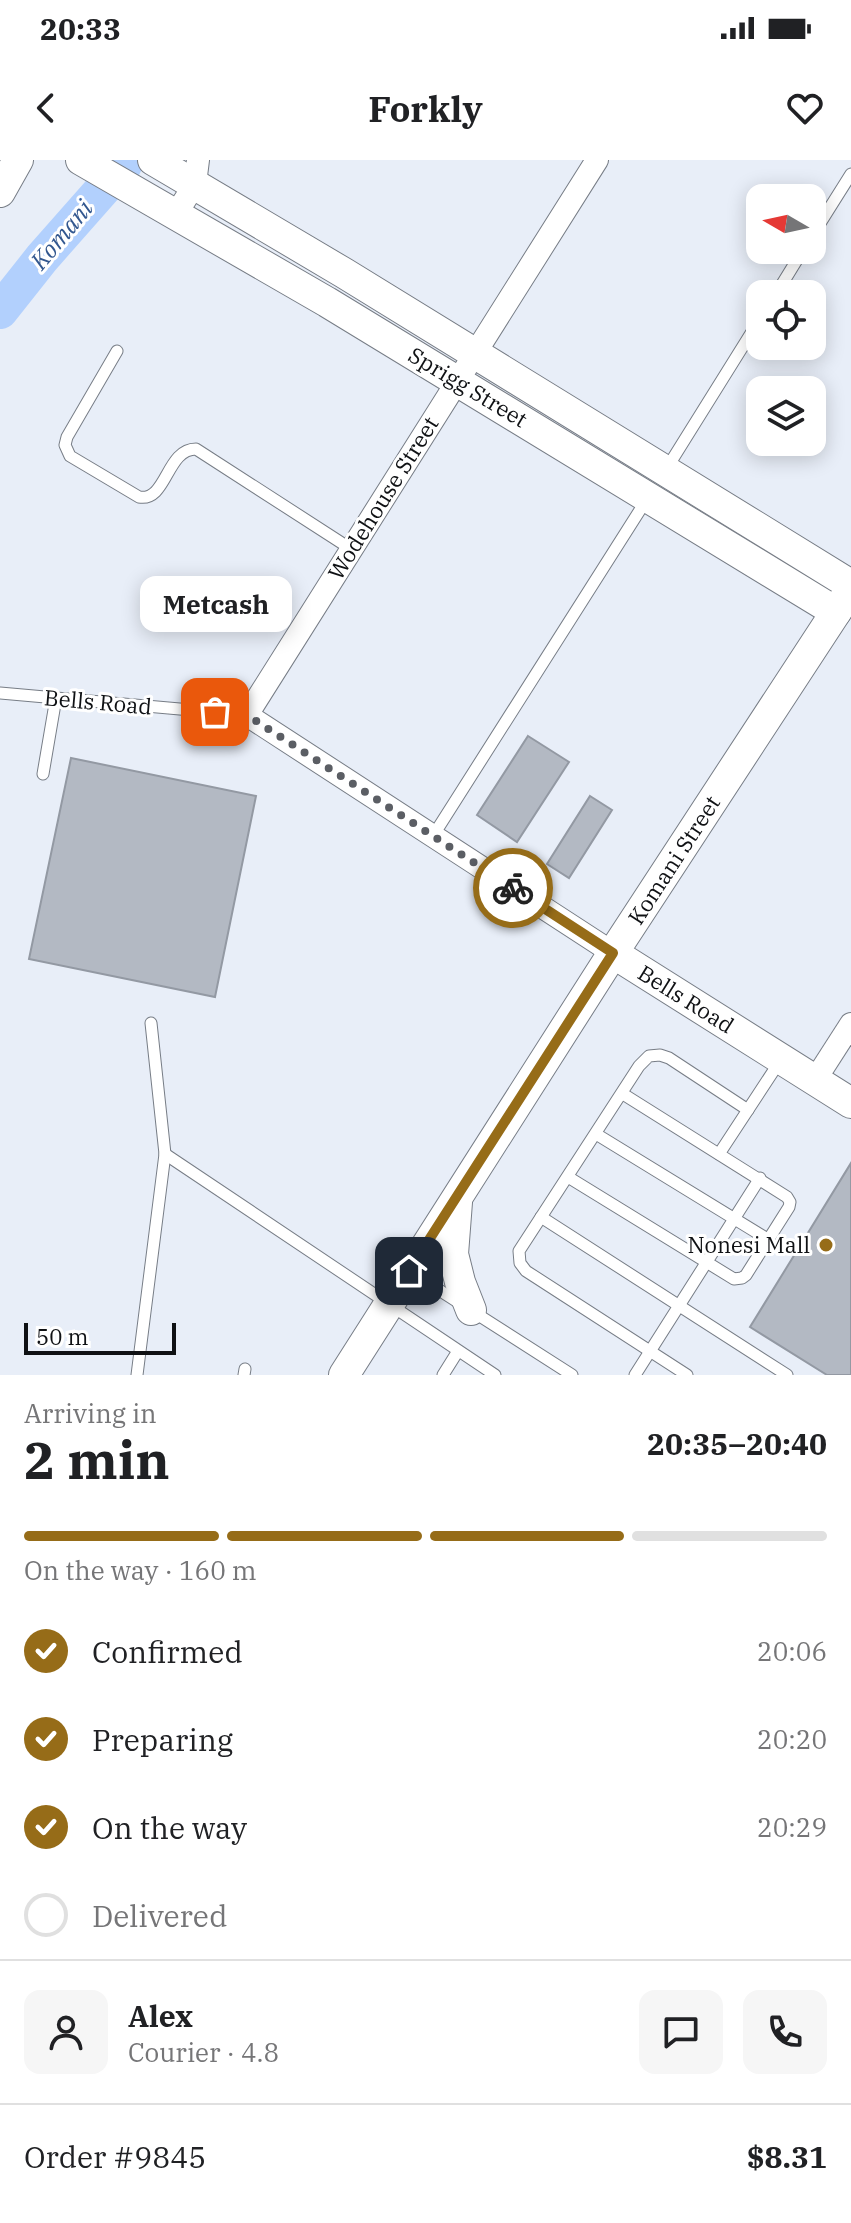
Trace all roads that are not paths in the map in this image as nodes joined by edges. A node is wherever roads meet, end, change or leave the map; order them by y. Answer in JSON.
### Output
{"nodes":[{"id":1,"x":18,"y":160,"type":"edge"},
{"id":2,"x":597,"y":160,"type":"edge"},
{"id":3,"x":84,"y":162,"type":"edge"},
{"id":4,"x":160,"y":164,"type":"edge"},
{"id":5,"x":196,"y":172,"type":"edge"},
{"id":6,"x":851,"y":174,"type":"edge"},
{"id":7,"x":0,"y":192,"type":"edge"},
{"id":8,"x":165,"y":207,"type":"junction"},
{"id":9,"x":826,"y":214,"type":"edge"},
{"id":10,"x":746,"y":341,"type":"edge"},
{"id":11,"x":117,"y":351,"type":"dead end"},
{"id":12,"x":475,"y":353,"type":"junction"},
{"id":13,"x":457,"y":380,"type":"junction"},
{"id":14,"x":665,"y":471,"type":"junction"},
{"id":15,"x":648,"y":497,"type":"junction"},
{"id":16,"x":351,"y":549,"type":"junction"},
{"id":17,"x":847,"y":602,"type":"edge"},
{"id":18,"x":0,"y":693,"type":"edge"},
{"id":19,"x":56,"y":698,"type":"junction"},
{"id":20,"x":247,"y":715,"type":"junction"},
{"id":21,"x":43,"y":774,"type":"dead end"},
{"id":22,"x":433,"y":836,"type":"junction"},
{"id":23,"x":613,"y":953,"type":"junction"},
{"id":24,"x":151,"y":1023,"type":"dead end"},
{"id":25,"x":851,"y":1024,"type":"edge"},
{"id":26,"x":782,"y":1059,"type":"junction"},
{"id":27,"x":815,"y":1080,"type":"junction"},
{"id":28,"x":623,"y":1094,"type":"junction"},
{"id":29,"x":851,"y":1103,"type":"edge"},
{"id":30,"x":748,"y":1110,"type":"junction"},
{"id":31,"x":596,"y":1134,"type":"junction"},
{"id":32,"x":165,"y":1154,"type":"junction"},
{"id":33,"x":719,"y":1154,"type":"junction"},
{"id":34,"x":568,"y":1177,"type":"junction"},
{"id":35,"x":760,"y":1178,"type":"junction"},
{"id":36,"x":457,"y":1196,"type":"junction"},
{"id":37,"x":541,"y":1217,"type":"junction"},
{"id":38,"x":735,"y":1219,"type":"junction"},
{"id":39,"x":769,"y":1240,"type":"junction"},
{"id":40,"x":706,"y":1263,"type":"junction"},
{"id":41,"x":409,"y":1271,"type":"junction"},
{"id":42,"x":388,"y":1305,"type":"junction"},
{"id":43,"x":680,"y":1305,"type":"junction"},
{"id":44,"x":471,"y":1310,"type":"junction"},
{"id":45,"x":651,"y":1350,"type":"junction"},
{"id":46,"x":458,"y":1351,"type":"junction"},
{"id":47,"x":137,"y":1375,"type":"edge"},
{"id":48,"x":344,"y":1375,"type":"edge"},
{"id":49,"x":443,"y":1375,"type":"edge"},
{"id":50,"x":495,"y":1375,"type":"edge"},
{"id":51,"x":572,"y":1375,"type":"edge"},
{"id":52,"x":635,"y":1375,"type":"edge"},
{"id":53,"x":687,"y":1375,"type":"edge"},
{"id":54,"x":787,"y":1375,"type":"edge"}],
"edges":[{"from":1,"to":7,"type":"street"},
{"from":2,"to":12,"type":"street","name":"Wodehouse Street"},
{"from":3,"to":8,"type":"street","name":"Sprigg Street"},
{"from":4,"to":5,"type":"street","name":"Sprigg Street"},
{"from":5,"to":8,"type":"street"},
{"from":5,"to":12,"type":"street","name":"Sprigg Street"},
{"from":6,"to":9,"type":"lane"},
{"from":8,"to":13,"type":"street","name":"Sprigg Street"},
{"from":10,"to":14,"type":"lane"},
{"from":11,"to":16,"type":"lane"},
{"from":12,"to":13,"type":"street","name":"Wodehouse Street"},
{"from":12,"to":14,"type":"street","name":"Sprigg Street"},
{"from":13,"to":15,"type":"street","name":"Sprigg Street"},
{"from":13,"to":16,"type":"street","name":"Wodehouse Street"},
{"from":14,"to":15,"type":"lane"},
{"from":14,"to":17,"type":"street","name":"Sprigg Street"},
{"from":15,"to":17,"type":"street","name":"Sprigg Street"},
{"from":15,"to":22,"type":"lane"},
{"from":16,"to":20,"type":"street","name":"Wodehouse Street"},
{"from":17,"to":23,"type":"street","name":"Komani Street"},
{"from":18,"to":19,"type":"lane","name":"Bells Road"},
{"from":19,"to":20,"type":"lane","name":"Bells Road"},
{"from":19,"to":21,"type":"lane"},
{"from":20,"to":22,"type":"street","name":"Bells Road"},
{"from":22,"to":23,"type":"street","name":"Bells Road"},
{"from":23,"to":26,"type":"street","name":"Bells Road"},
{"from":23,"to":36,"type":"street","name":"Komani Street"},
{"from":24,"to":32,"type":"lane"},
{"from":25,"to":27,"type":"street"},
{"from":26,"to":27,"type":"street","name":"Bells Road"},
{"from":26,"to":30,"type":"lane"},
{"from":27,"to":29,"type":"street","name":"Bells Road"},
{"from":28,"to":30,"type":"lane"},
{"from":28,"to":31,"type":"lane"},
{"from":28,"to":33,"type":"lane"},
{"from":30,"to":33,"type":"lane"},
{"from":31,"to":34,"type":"lane"},
{"from":31,"to":38,"type":"lane"},
{"from":32,"to":42,"type":"lane"},
{"from":32,"to":47,"type":"lane"},
{"from":33,"to":35,"type":"lane"},
{"from":34,"to":37,"type":"lane"},
{"from":34,"to":40,"type":"lane"},
{"from":35,"to":38,"type":"lane"},
{"from":35,"to":39,"type":"lane"},
{"from":36,"to":41,"type":"street","name":"Komani Street"},
{"from":36,"to":44,"type":"street"},
{"from":37,"to":43,"type":"lane"},
{"from":37,"to":45,"type":"lane"},
{"from":38,"to":39,"type":"lane"},
{"from":38,"to":40,"type":"lane"},
{"from":39,"to":40,"type":"lane"},
{"from":40,"to":43,"type":"lane"},
{"from":41,"to":42,"type":"street","name":"Komani Street"},
{"from":41,"to":44,"type":"lane"},
{"from":42,"to":46,"type":"lane"},
{"from":42,"to":48,"type":"street","name":"Komani Street"},
{"from":43,"to":45,"type":"lane"},
{"from":43,"to":54,"type":"lane"},
{"from":44,"to":51,"type":"lane"},
{"from":45,"to":52,"type":"lane"},
{"from":45,"to":53,"type":"lane"},
{"from":46,"to":49,"type":"lane"},
{"from":46,"to":50,"type":"lane"}]}
